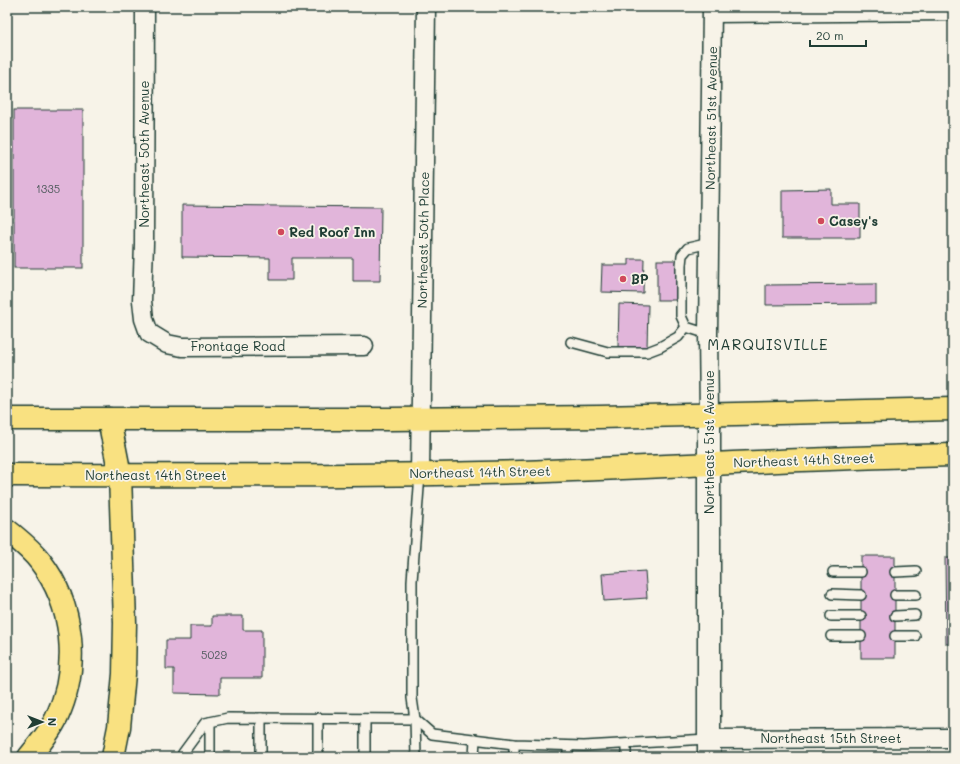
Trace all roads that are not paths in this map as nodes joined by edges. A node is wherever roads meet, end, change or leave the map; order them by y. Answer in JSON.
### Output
{"nodes":[{"id":1,"x":145,"y":7,"type":"edge"},
{"id":2,"x":426,"y":7,"type":"edge"},
{"id":3,"x":712,"y":10,"type":"edge"},
{"id":4,"x":953,"y":11,"type":"edge"},
{"id":5,"x":710,"y":243,"type":"junction"},
{"id":6,"x":142,"y":301,"type":"joint"},
{"id":7,"x":686,"y":326,"type":"junction"},
{"id":8,"x":708,"y":334,"type":"junction"},
{"id":9,"x":571,"y":342,"type":"dead end"},
{"id":10,"x":364,"y":346,"type":"dead end"},
{"id":11,"x":953,"y":409,"type":"edge"},
{"id":12,"x":709,"y":414,"type":"junction"},
{"id":13,"x":421,"y":418,"type":"junction"},
{"id":14,"x":7,"y":419,"type":"edge"},
{"id":15,"x":109,"y":419,"type":"junction"},
{"id":16,"x":953,"y":455,"type":"edge"},
{"id":17,"x":709,"y":464,"type":"junction"},
{"id":18,"x":420,"y":474,"type":"junction"},
{"id":19,"x":7,"y":475,"type":"edge"},
{"id":20,"x":120,"y":475,"type":"junction"},
{"id":21,"x":7,"y":530,"type":"edge"},
{"id":22,"x":916,"y":571,"type":"dead end"},
{"id":23,"x":833,"y":572,"type":"dead end"},
{"id":24,"x":860,"y":572,"type":"dead end"},
{"id":25,"x":895,"y":572,"type":"dead end"},
{"id":26,"x":832,"y":594,"type":"dead end"},
{"id":27,"x":860,"y":595,"type":"dead end"},
{"id":28,"x":895,"y":595,"type":"dead end"},
{"id":29,"x":916,"y":595,"type":"dead end"},
{"id":30,"x":915,"y":615,"type":"dead end"},
{"id":31,"x":831,"y":616,"type":"dead end"},
{"id":32,"x":861,"y":616,"type":"dead end"},
{"id":33,"x":895,"y":616,"type":"dead end"},
{"id":34,"x":831,"y":636,"type":"dead end"},
{"id":35,"x":861,"y":636,"type":"dead end"},
{"id":36,"x":895,"y":636,"type":"dead end"},
{"id":37,"x":915,"y":636,"type":"dead end"},
{"id":38,"x":261,"y":718,"type":"junction"},
{"id":39,"x":318,"y":718,"type":"junction"},
{"id":40,"x":365,"y":719,"type":"junction"},
{"id":41,"x":415,"y":719,"type":"junction"},
{"id":42,"x":210,"y":722,"type":"junction"},
{"id":43,"x":953,"y":738,"type":"edge"},
{"id":44,"x":475,"y":739,"type":"junction"},
{"id":45,"x":514,"y":744,"type":"junction"},
{"id":46,"x":626,"y":744,"type":"junction"},
{"id":47,"x":568,"y":746,"type":"junction"},
{"id":48,"x":709,"y":748,"type":"edge"},
{"id":49,"x":29,"y":757,"type":"edge"},
{"id":50,"x":113,"y":757,"type":"edge"},
{"id":51,"x":182,"y":757,"type":"edge"},
{"id":52,"x":210,"y":757,"type":"edge"},
{"id":53,"x":261,"y":757,"type":"edge"},
{"id":54,"x":318,"y":757,"type":"edge"},
{"id":55,"x":365,"y":757,"type":"edge"},
{"id":56,"x":416,"y":757,"type":"edge"},
{"id":57,"x":474,"y":757,"type":"edge"},
{"id":58,"x":514,"y":757,"type":"edge"},
{"id":59,"x":568,"y":757,"type":"edge"},
{"id":60,"x":626,"y":757,"type":"edge"}],
"edges":[{"from":1,"to":6,"type":"street","name":"Northeast 50th Avenue"},
{"from":2,"to":13,"type":"street","name":"Northeast 50th Place"},
{"from":3,"to":4,"type":"street"},
{"from":3,"to":5,"type":"street","name":"Northeast 51st Avenue"},
{"from":5,"to":7,"type":"lane"},
{"from":5,"to":8,"type":"street","name":"Northeast 51st Avenue"},
{"from":6,"to":10,"type":"street","name":"Frontage Road"},
{"from":7,"to":8,"type":"lane"},
{"from":7,"to":9,"type":"lane"},
{"from":8,"to":12,"type":"street","name":"Northeast 51st Avenue"},
{"from":11,"to":12,"type":"main road"},
{"from":12,"to":13,"type":"main road"},
{"from":12,"to":17,"type":"street","name":"Northeast 51st Avenue"},
{"from":13,"to":15,"type":"main road"},
{"from":13,"to":18,"type":"street","name":"Northeast 50th Place"},
{"from":14,"to":15,"type":"main road"},
{"from":15,"to":20,"type":"main road"},
{"from":16,"to":17,"type":"main road","name":"Northeast 14th Street"},
{"from":17,"to":18,"type":"main road","name":"Northeast 14th Street"},
{"from":17,"to":48,"type":"street","name":"Northeast 51st Avenue"},
{"from":18,"to":20,"type":"main road","name":"Northeast 14th Street"},
{"from":18,"to":41,"type":"lane"},
{"from":19,"to":20,"type":"main road","name":"Northeast 14th Street"},
{"from":20,"to":50,"type":"main road"},
{"from":21,"to":49,"type":"main road"},
{"from":22,"to":25,"type":"lane"},
{"from":23,"to":24,"type":"lane"},
{"from":26,"to":27,"type":"lane"},
{"from":28,"to":29,"type":"lane"},
{"from":30,"to":33,"type":"lane"},
{"from":31,"to":32,"type":"lane"},
{"from":34,"to":35,"type":"lane"},
{"from":36,"to":37,"type":"lane"},
{"from":38,"to":39,"type":"lane"},
{"from":38,"to":42,"type":"lane"},
{"from":38,"to":53,"type":"lane"},
{"from":39,"to":40,"type":"lane"},
{"from":39,"to":54,"type":"lane"},
{"from":40,"to":41,"type":"lane"},
{"from":40,"to":55,"type":"lane"},
{"from":41,"to":44,"type":"lane"},
{"from":41,"to":56,"type":"lane"},
{"from":42,"to":51,"type":"lane"},
{"from":42,"to":52,"type":"lane"},
{"from":43,"to":48,"type":"street","name":"Northeast 15th Street"},
{"from":44,"to":45,"type":"lane"},
{"from":44,"to":57,"type":"lane"},
{"from":45,"to":47,"type":"lane"},
{"from":45,"to":58,"type":"lane"},
{"from":46,"to":47,"type":"lane"},
{"from":46,"to":48,"type":"lane"},
{"from":46,"to":60,"type":"lane"},
{"from":47,"to":59,"type":"lane"}]}
